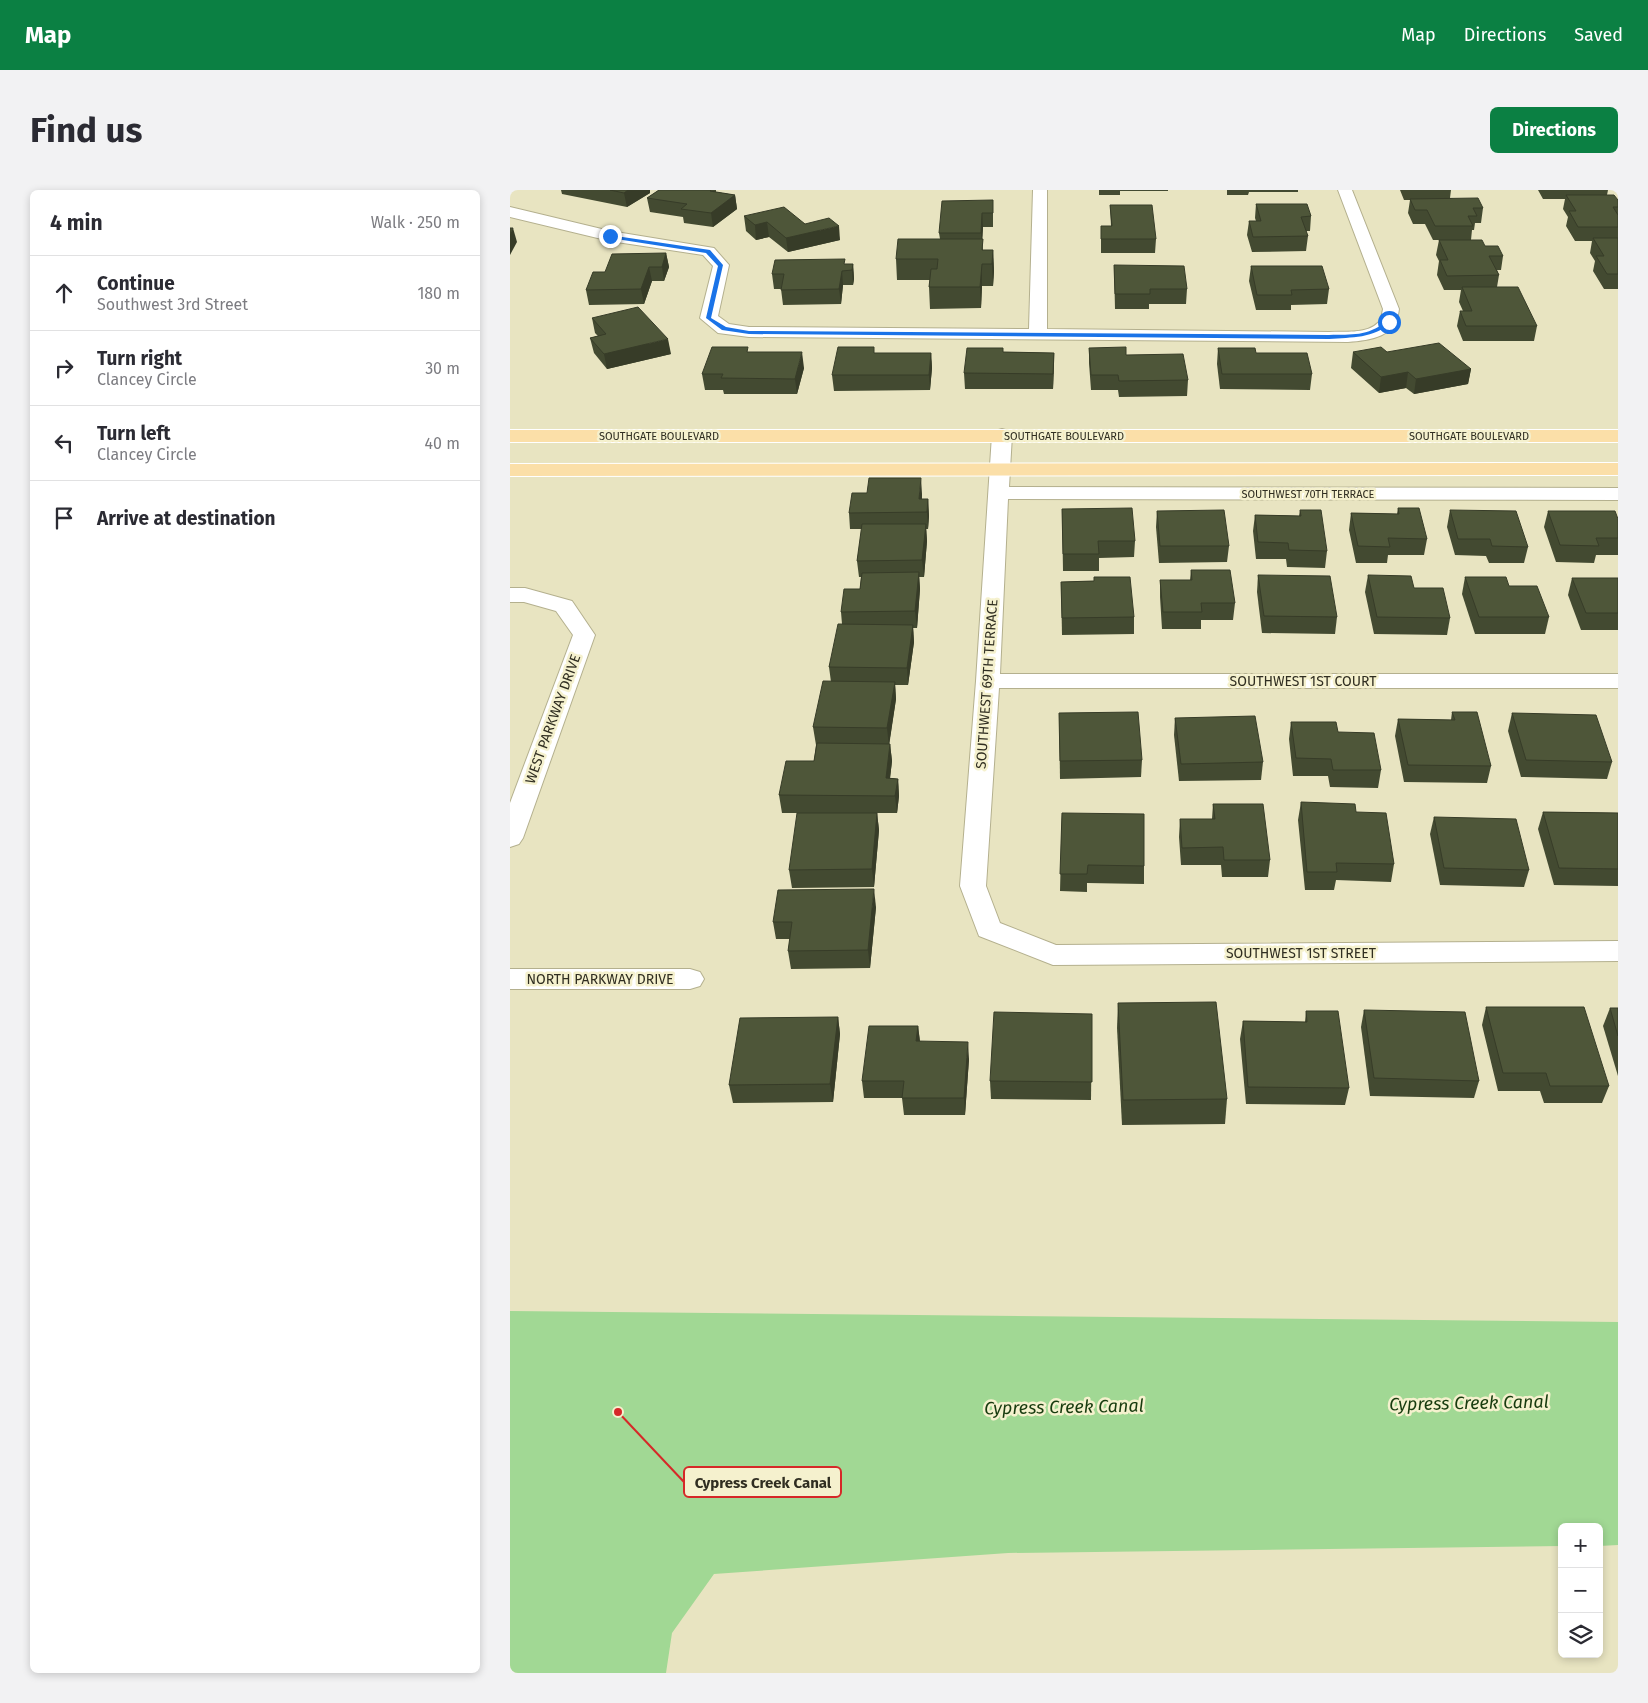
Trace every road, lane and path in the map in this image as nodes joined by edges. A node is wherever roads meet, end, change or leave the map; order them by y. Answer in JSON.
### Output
{"nodes":[{"id":1,"x":1040,"y":190,"type":"edge"},
{"id":2,"x":1345,"y":190,"type":"edge"},
{"id":3,"x":510,"y":212,"type":"edge"},
{"id":4,"x":1038,"y":334,"type":"junction"},
{"id":5,"x":510,"y":436,"type":"edge"},
{"id":6,"x":1002,"y":436,"type":"junction"},
{"id":7,"x":1618,"y":436,"type":"edge"},
{"id":8,"x":1000,"y":469,"type":"junction"},
{"id":9,"x":1618,"y":469,"type":"edge"},
{"id":10,"x":510,"y":470,"type":"edge"},
{"id":11,"x":998,"y":493,"type":"junction"},
{"id":12,"x":1618,"y":494,"type":"edge"},
{"id":13,"x":510,"y":595,"type":"edge"},
{"id":14,"x":988,"y":681,"type":"junction"},
{"id":15,"x":1618,"y":681,"type":"edge"},
{"id":16,"x":510,"y":838,"type":"edge"},
{"id":17,"x":989,"y":929,"type":"joint"},
{"id":18,"x":1618,"y":951,"type":"edge"},
{"id":19,"x":510,"y":980,"type":"edge"},
{"id":20,"x":690,"y":980,"type":"dead end"}],
"edges":[{"from":1,"to":4,"type":"street"},
{"from":2,"to":4,"type":"street"},
{"from":3,"to":4,"type":"street"},
{"from":5,"to":6,"type":"main road","name":"SOUTHGATE BOULEVARD"},
{"from":6,"to":7,"type":"main road","name":"SOUTHGATE BOULEVARD"},
{"from":6,"to":8,"type":"street","name":"SOUTHWEST 69TH TERRACE"},
{"from":8,"to":9,"type":"main road"},
{"from":8,"to":10,"type":"main road"},
{"from":8,"to":11,"type":"street","name":"SOUTHWEST 69TH TERRACE"},
{"from":11,"to":12,"type":"street","name":"SOUTHWEST 70TH TERRACE"},
{"from":11,"to":14,"type":"street","name":"SOUTHWEST 69TH TERRACE"},
{"from":13,"to":16,"type":"street","name":"WEST PARKWAY DRIVE"},
{"from":14,"to":15,"type":"street","name":"SOUTHWEST 1ST COURT"},
{"from":14,"to":17,"type":"street","name":"SOUTHWEST 69TH TERRACE"},
{"from":17,"to":18,"type":"street","name":"SOUTHWEST 1ST STREET"},
{"from":19,"to":20,"type":"street","name":"NORTH PARKWAY DRIVE"}]}
